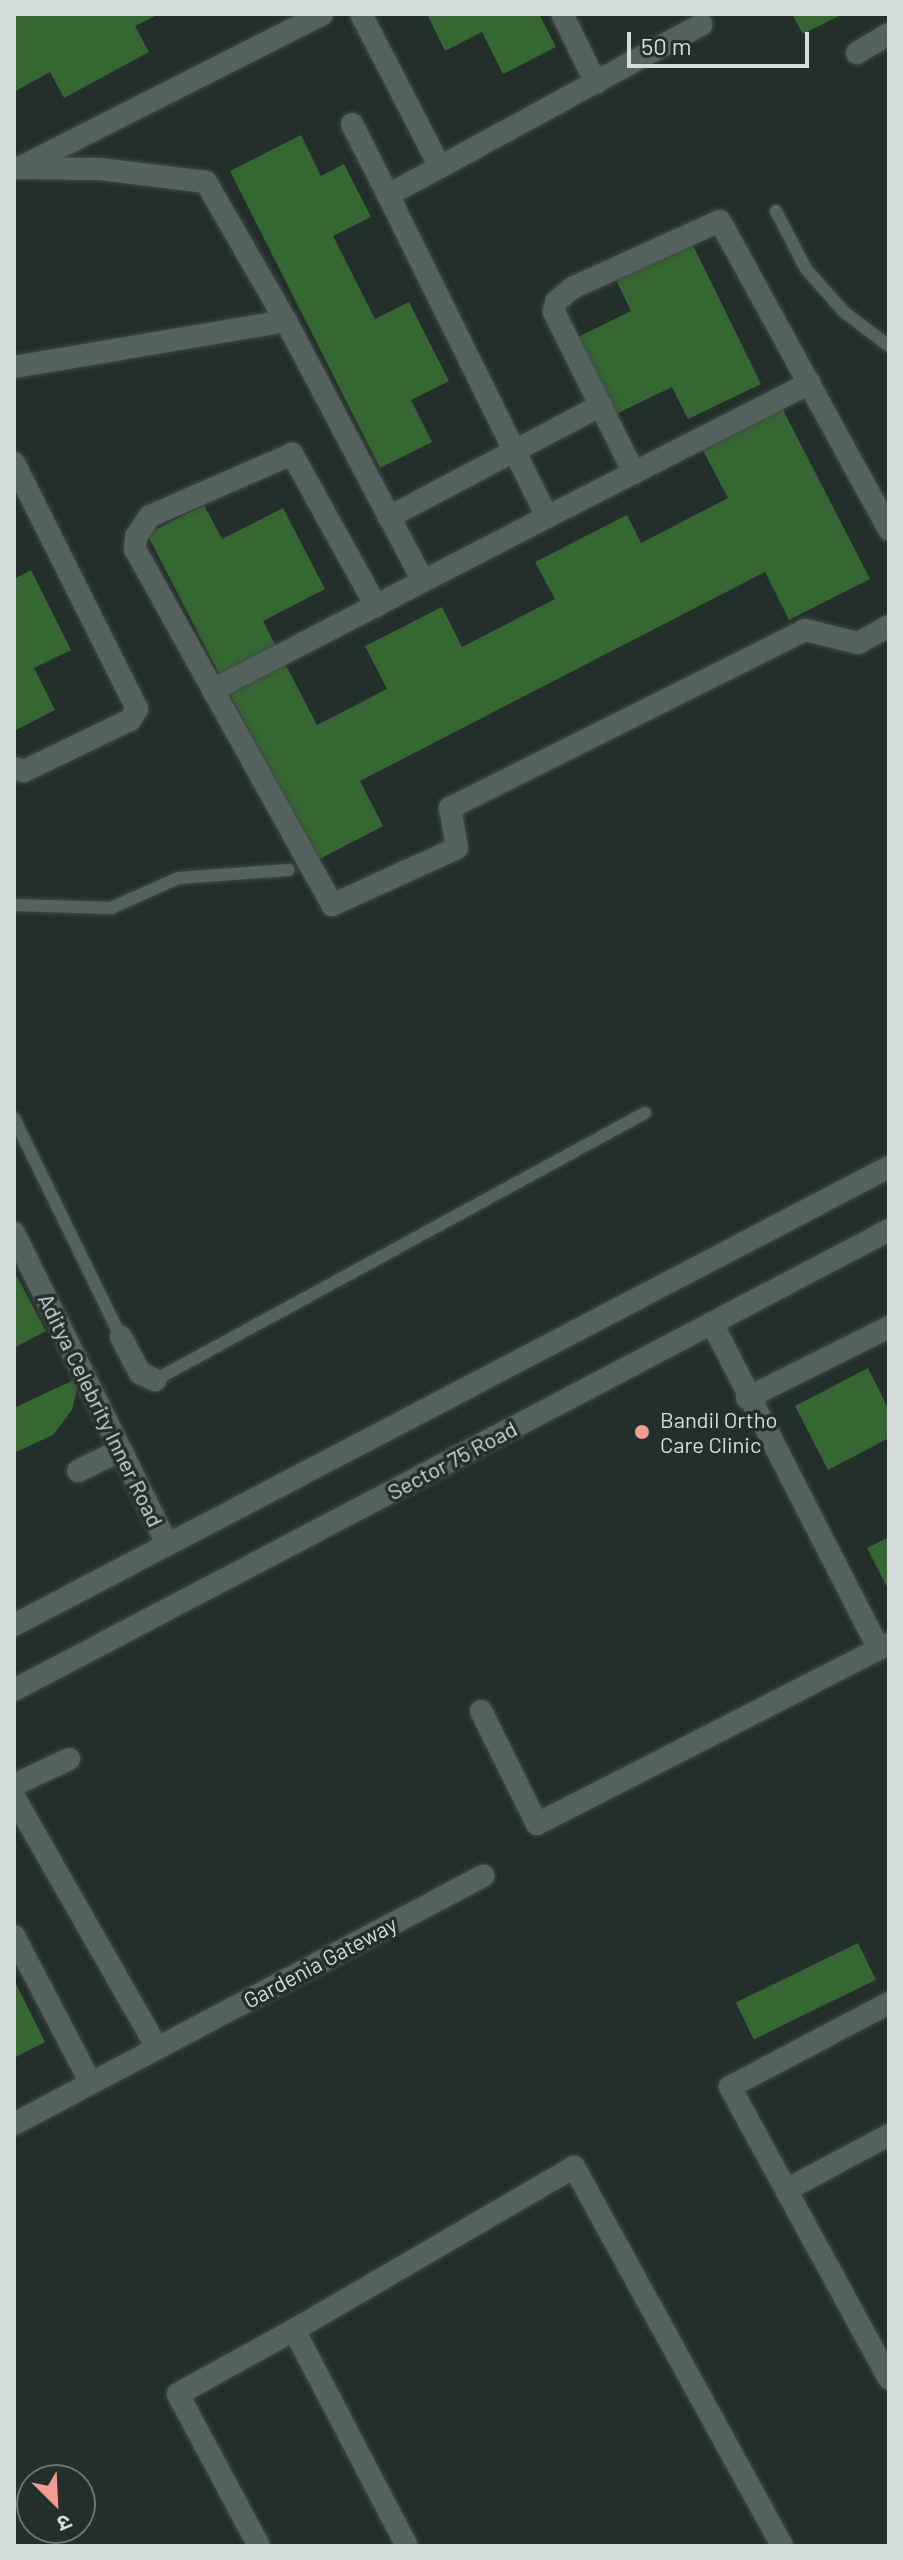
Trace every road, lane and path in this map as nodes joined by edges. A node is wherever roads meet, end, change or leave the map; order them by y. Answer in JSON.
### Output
{"nodes":[{"id":1,"x":322,"y":14,"type":"edge"},
{"id":2,"x":361,"y":14,"type":"edge"},
{"id":3,"x":562,"y":14,"type":"edge"},
{"id":4,"x":702,"y":24,"type":"dead end"},
{"id":5,"x":889,"y":34,"type":"edge"},
{"id":6,"x":857,"y":53,"type":"dead end"},
{"id":7,"x":596,"y":83,"type":"junction"},
{"id":8,"x":352,"y":124,"type":"dead end"},
{"id":9,"x":440,"y":167,"type":"junction"},
{"id":10,"x":17,"y":168,"type":"edge"},
{"id":11,"x":388,"y":195,"type":"junction"},
{"id":12,"x":776,"y":211,"type":"dead end"},
{"id":13,"x":286,"y":321,"type":"junction"},
{"id":14,"x":889,"y":346,"type":"edge"},
{"id":15,"x":14,"y":367,"type":"edge"},
{"id":16,"x":810,"y":383,"type":"junction"},
{"id":17,"x":601,"y":405,"type":"junction"},
{"id":18,"x":514,"y":451,"type":"junction"},
{"id":19,"x":14,"y":463,"type":"edge"},
{"id":20,"x":634,"y":473,"type":"junction"},
{"id":21,"x":389,"y":517,"type":"junction"},
{"id":22,"x":547,"y":517,"type":"junction"},
{"id":23,"x":889,"y":530,"type":"edge"},
{"id":24,"x":423,"y":581,"type":"junction"},
{"id":25,"x":376,"y":606,"type":"junction"},
{"id":26,"x":889,"y":626,"type":"edge"},
{"id":27,"x":213,"y":690,"type":"junction"},
{"id":28,"x":14,"y":768,"type":"edge"},
{"id":29,"x":289,"y":870,"type":"dead end"},
{"id":30,"x":14,"y":905,"type":"edge"},
{"id":31,"x":645,"y":1113,"type":"dead end"},
{"id":32,"x":14,"y":1118,"type":"edge"},
{"id":33,"x":889,"y":1167,"type":"edge"},
{"id":34,"x":889,"y":1230,"type":"edge"},
{"id":35,"x":14,"y":1233,"type":"edge"},
{"id":36,"x":712,"y":1323,"type":"junction"},
{"id":37,"x":889,"y":1327,"type":"edge"},
{"id":38,"x":121,"y":1337,"type":"joint"},
{"id":39,"x":155,"y":1380,"type":"joint"},
{"id":40,"x":747,"y":1398,"type":"junction"},
{"id":41,"x":121,"y":1450,"type":"junction"},
{"id":42,"x":78,"y":1471,"type":"dead end"},
{"id":43,"x":167,"y":1544,"type":"junction"},
{"id":44,"x":14,"y":1625,"type":"edge"},
{"id":45,"x":884,"y":1646,"type":"edge"},
{"id":46,"x":14,"y":1690,"type":"edge"},
{"id":47,"x":481,"y":1711,"type":"dead end"},
{"id":48,"x":69,"y":1759,"type":"dead end"},
{"id":49,"x":14,"y":1785,"type":"edge"},
{"id":50,"x":14,"y":1797,"type":"edge"},
{"id":51,"x":483,"y":1876,"type":"dead end"},
{"id":52,"x":15,"y":1939,"type":"edge"},
{"id":53,"x":887,"y":2010,"type":"edge"},
{"id":54,"x":157,"y":2048,"type":"junction"},
{"id":55,"x":91,"y":2083,"type":"junction"},
{"id":56,"x":14,"y":2124,"type":"edge"},
{"id":57,"x":889,"y":2135,"type":"edge"},
{"id":58,"x":786,"y":2190,"type":"junction"},
{"id":59,"x":294,"y":2330,"type":"junction"},
{"id":60,"x":889,"y":2379,"type":"edge"},
{"id":61,"x":259,"y":2546,"type":"edge"},
{"id":62,"x":407,"y":2546,"type":"edge"},
{"id":63,"x":782,"y":2546,"type":"edge"}],
"edges":[{"from":1,"to":10,"type":"street"},
{"from":2,"to":9,"type":"street"},
{"from":3,"to":7,"type":"street"},
{"from":4,"to":7,"type":"street"},
{"from":5,"to":6,"type":"street"},
{"from":7,"to":9,"type":"street"},
{"from":8,"to":11,"type":"street"},
{"from":9,"to":11,"type":"street"},
{"from":10,"to":13,"type":"street"},
{"from":11,"to":18,"type":"street"},
{"from":12,"to":14,"type":"lane"},
{"from":13,"to":15,"type":"street"},
{"from":13,"to":21,"type":"street"},
{"from":16,"to":17,"type":"street"},
{"from":16,"to":20,"type":"street"},
{"from":16,"to":23,"type":"street"},
{"from":17,"to":18,"type":"street"},
{"from":17,"to":20,"type":"street"},
{"from":18,"to":21,"type":"street"},
{"from":18,"to":22,"type":"street"},
{"from":19,"to":28,"type":"street"},
{"from":20,"to":22,"type":"street"},
{"from":21,"to":24,"type":"street"},
{"from":22,"to":24,"type":"street"},
{"from":24,"to":25,"type":"street"},
{"from":25,"to":27,"type":"street"},
{"from":25,"to":27,"type":"street"},
{"from":26,"to":27,"type":"street"},
{"from":29,"to":30,"type":"lane"},
{"from":31,"to":39,"type":"lane"},
{"from":32,"to":38,"type":"lane"},
{"from":33,"to":43,"type":"street"},
{"from":34,"to":36,"type":"street","name":"Sector 75 Road"},
{"from":35,"to":41,"type":"street","name":"Aditya Celebrity Inner Road"},
{"from":36,"to":40,"type":"street"},
{"from":36,"to":46,"type":"street","name":"Sector 75 Road"},
{"from":37,"to":40,"type":"street"},
{"from":38,"to":39,"type":"street"},
{"from":40,"to":45,"type":"street"},
{"from":41,"to":42,"type":"street"},
{"from":41,"to":43,"type":"street","name":"Aditya Celebrity Inner Road"},
{"from":43,"to":44,"type":"street"},
{"from":45,"to":47,"type":"street"},
{"from":48,"to":49,"type":"street"},
{"from":50,"to":54,"type":"street"},
{"from":51,"to":54,"type":"street","name":"Gardenia Gateway"},
{"from":52,"to":55,"type":"street"},
{"from":53,"to":58,"type":"street"},
{"from":54,"to":55,"type":"street","name":"Gardenia Gateway"},
{"from":55,"to":56,"type":"street","name":"Gardenia Gateway"},
{"from":57,"to":58,"type":"street"},
{"from":58,"to":60,"type":"street"},
{"from":59,"to":61,"type":"street"},
{"from":59,"to":62,"type":"street"},
{"from":59,"to":63,"type":"street"}]}
